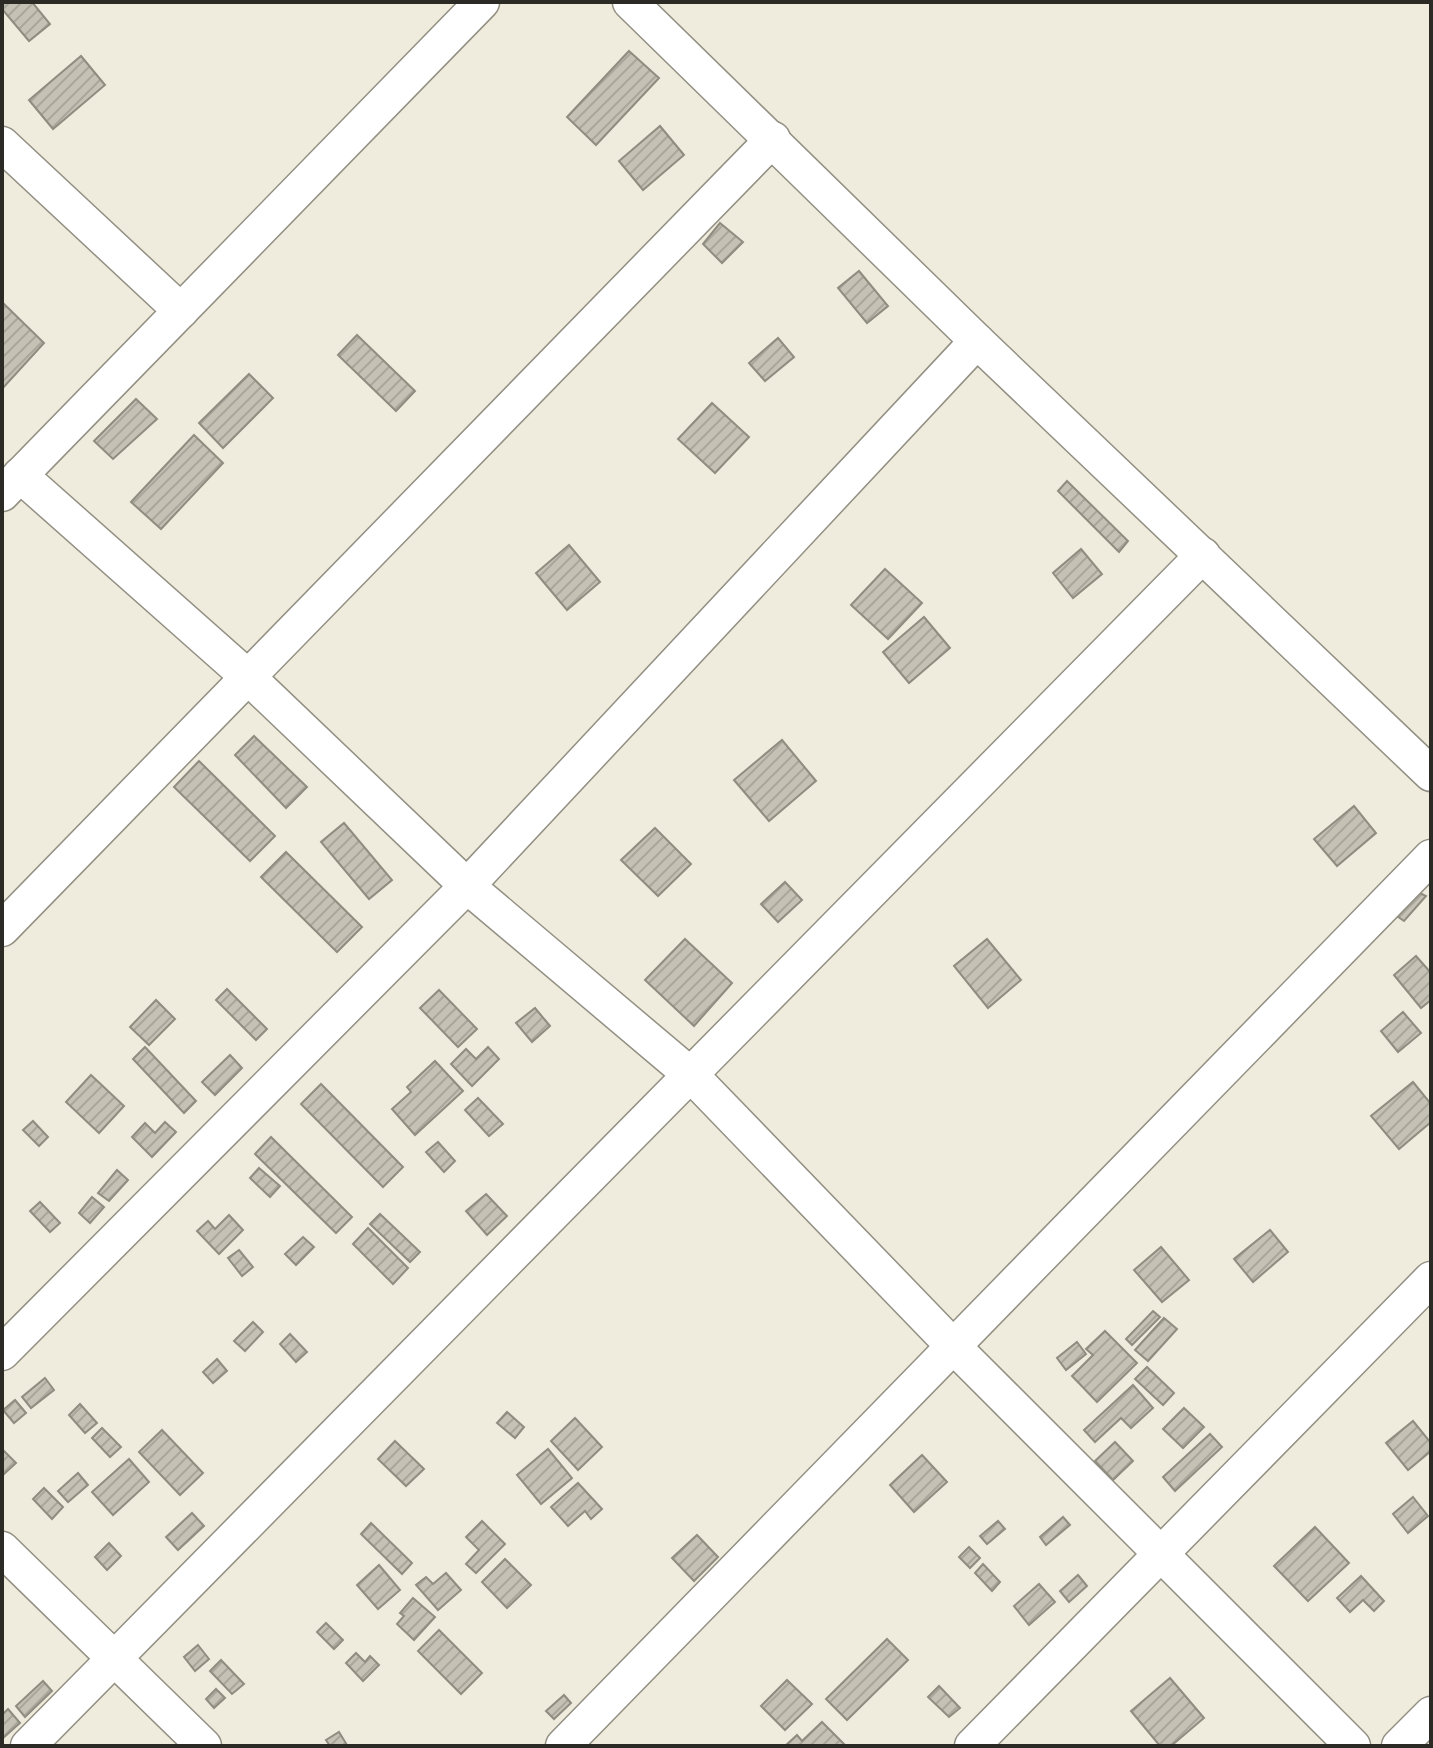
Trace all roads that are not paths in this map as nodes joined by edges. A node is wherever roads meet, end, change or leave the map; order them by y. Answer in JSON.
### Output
{"nodes":[{"id":1,"x":482,"y":2,"type":"edge"},
{"id":2,"x":630,"y":2,"type":"edge"},
{"id":3,"x":773,"y":139,"type":"junction"},
{"id":4,"x":2,"y":144,"type":"edge"},
{"id":5,"x":181,"y":311,"type":"junction"},
{"id":6,"x":977,"y":341,"type":"junction"},
{"id":7,"x":11,"y":485,"type":"edge"},
{"id":8,"x":1203,"y":555,"type":"junction"},
{"id":9,"x":249,"y":678,"type":"junction"},
{"id":10,"x":1431,"y":774,"type":"edge"},
{"id":11,"x":1431,"y":857,"type":"edge"},
{"id":12,"x":467,"y":886,"type":"junction"},
{"id":13,"x":2,"y":929,"type":"edge"},
{"id":14,"x":692,"y":1076,"type":"junction"},
{"id":15,"x":1431,"y":1279,"type":"edge"},
{"id":16,"x":953,"y":1346,"type":"junction"},
{"id":17,"x":2,"y":1353,"type":"edge"},
{"id":18,"x":2,"y":1549,"type":"edge"},
{"id":19,"x":1162,"y":1553,"type":"junction"},
{"id":20,"x":115,"y":1659,"type":"junction"},
{"id":21,"x":1431,"y":1714,"type":"edge"},
{"id":22,"x":28,"y":1746,"type":"edge"},
{"id":23,"x":204,"y":1746,"type":"edge"},
{"id":24,"x":563,"y":1746,"type":"edge"},
{"id":25,"x":972,"y":1746,"type":"edge"},
{"id":26,"x":1353,"y":1746,"type":"edge"},
{"id":27,"x":1399,"y":1746,"type":"edge"}],
"edges":[{"from":1,"to":5,"type":"street"},
{"from":2,"to":3,"type":"street"},
{"from":3,"to":6,"type":"street"},
{"from":3,"to":9,"type":"street"},
{"from":4,"to":5,"type":"street"},
{"from":5,"to":7,"type":"street"},
{"from":6,"to":8,"type":"street"},
{"from":6,"to":12,"type":"street"},
{"from":7,"to":9,"type":"street"},
{"from":8,"to":10,"type":"street"},
{"from":8,"to":14,"type":"street"},
{"from":9,"to":12,"type":"street"},
{"from":9,"to":13,"type":"street"},
{"from":11,"to":16,"type":"street"},
{"from":12,"to":14,"type":"street"},
{"from":12,"to":17,"type":"street"},
{"from":14,"to":16,"type":"street"},
{"from":14,"to":20,"type":"street"},
{"from":15,"to":19,"type":"street"},
{"from":16,"to":19,"type":"street"},
{"from":16,"to":24,"type":"street"},
{"from":18,"to":20,"type":"street"},
{"from":19,"to":25,"type":"street"},
{"from":19,"to":26,"type":"street"},
{"from":20,"to":22,"type":"street"},
{"from":20,"to":23,"type":"street"},
{"from":21,"to":27,"type":"street"}]}
